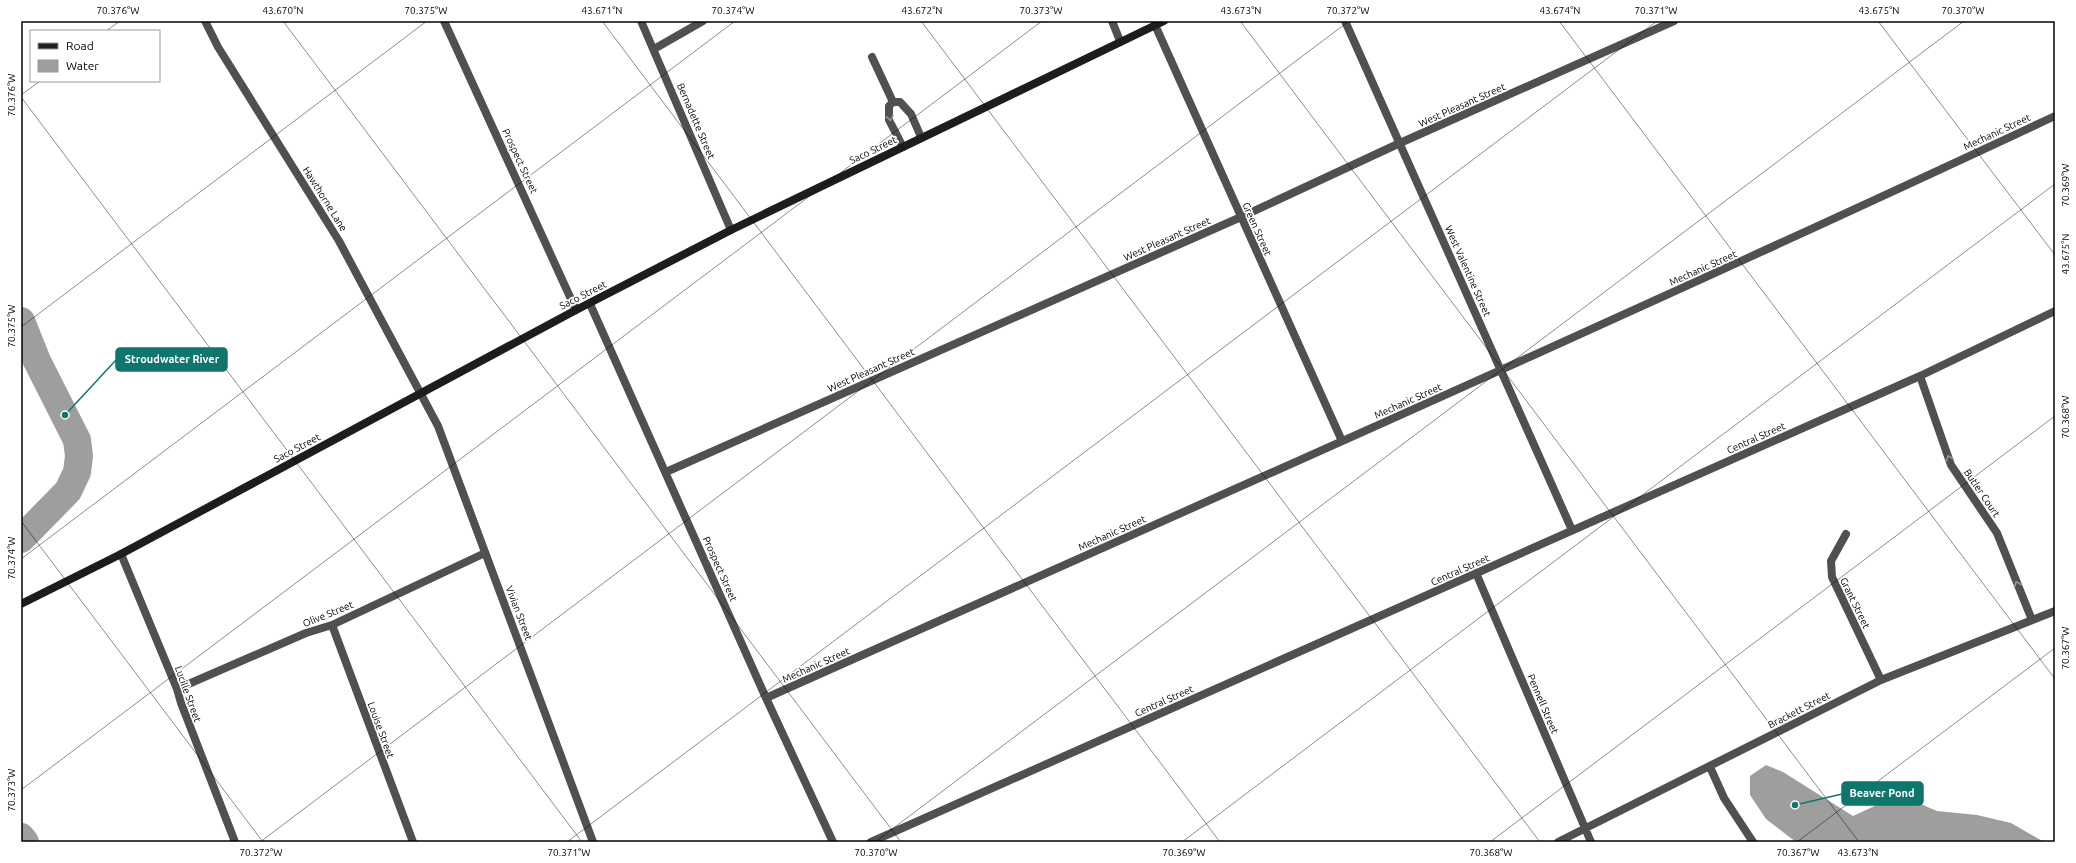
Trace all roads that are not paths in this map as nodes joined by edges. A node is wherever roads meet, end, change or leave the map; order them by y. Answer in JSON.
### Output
{"nodes":[{"id":1,"x":205,"y":21,"type":"edge"},
{"id":2,"x":444,"y":21,"type":"edge"},
{"id":3,"x":641,"y":21,"type":"edge"},
{"id":4,"x":703,"y":21,"type":"edge"},
{"id":5,"x":1112,"y":21,"type":"edge"},
{"id":6,"x":1164,"y":21,"type":"edge"},
{"id":7,"x":1345,"y":21,"type":"edge"},
{"id":8,"x":1674,"y":21,"type":"edge"},
{"id":9,"x":1155,"y":25,"type":"junction"},
{"id":10,"x":1120,"y":41,"type":"junction"},
{"id":11,"x":654,"y":48,"type":"junction"},
{"id":12,"x":872,"y":57,"type":"dead end"},
{"id":13,"x":893,"y":102,"type":"junction"},
{"id":14,"x":2055,"y":116,"type":"edge"},
{"id":15,"x":921,"y":137,"type":"junction"},
{"id":16,"x":1400,"y":144,"type":"junction"},
{"id":17,"x":903,"y":146,"type":"junction"},
{"id":18,"x":1241,"y":217,"type":"junction"},
{"id":19,"x":731,"y":230,"type":"junction"},
{"id":20,"x":590,"y":304,"type":"junction"},
{"id":21,"x":576,"y":310,"type":"junction"},
{"id":22,"x":2055,"y":311,"type":"edge"},
{"id":23,"x":1502,"y":370,"type":"junction"},
{"id":24,"x":1920,"y":376,"type":"junction"},
{"id":25,"x":421,"y":392,"type":"junction"},
{"id":26,"x":1342,"y":441,"type":"junction"},
{"id":27,"x":666,"y":472,"type":"junction"},
{"id":28,"x":1572,"y":530,"type":"junction"},
{"id":29,"x":1846,"y":534,"type":"dead end"},
{"id":30,"x":485,"y":553,"type":"junction"},
{"id":31,"x":121,"y":554,"type":"junction"},
{"id":32,"x":1476,"y":573,"type":"junction"},
{"id":33,"x":21,"y":604,"type":"edge"},
{"id":34,"x":2055,"y":611,"type":"edge"},
{"id":35,"x":2032,"y":620,"type":"junction"},
{"id":36,"x":332,"y":625,"type":"junction"},
{"id":37,"x":1881,"y":680,"type":"junction"},
{"id":38,"x":177,"y":689,"type":"junction"},
{"id":39,"x":766,"y":698,"type":"junction"},
{"id":40,"x":1710,"y":767,"type":"junction"},
{"id":41,"x":1586,"y":829,"type":"junction"},
{"id":42,"x":235,"y":842,"type":"edge"},
{"id":43,"x":413,"y":842,"type":"edge"},
{"id":44,"x":593,"y":842,"type":"edge"},
{"id":45,"x":833,"y":842,"type":"edge"},
{"id":46,"x":871,"y":842,"type":"edge"},
{"id":47,"x":1558,"y":842,"type":"edge"},
{"id":48,"x":1591,"y":842,"type":"edge"},
{"id":49,"x":1753,"y":842,"type":"edge"}],
"edges":[{"from":1,"to":25,"type":"street","name":"Hawthorne Lane"},
{"from":2,"to":21,"type":"street","name":"Prospect Street"},
{"from":3,"to":11,"type":"street","name":"Bernadette Street"},
{"from":4,"to":11,"type":"street"},
{"from":5,"to":10,"type":"street"},
{"from":6,"to":9,"type":"main road","name":"Saco Street"},
{"from":7,"to":16,"type":"street","name":"West Valentine Street"},
{"from":8,"to":16,"type":"street","name":"West Pleasant Street"},
{"from":9,"to":10,"type":"main road","name":"Saco Street"},
{"from":9,"to":18,"type":"street","name":"Green Street"},
{"from":10,"to":15,"type":"main road","name":"Saco Street"},
{"from":11,"to":19,"type":"street","name":"Bernadette Street"},
{"from":12,"to":13,"type":"street"},
{"from":13,"to":15,"type":"street"},
{"from":13,"to":17,"type":"street","one_way":true},
{"from":14,"to":23,"type":"street","name":"Mechanic Street"},
{"from":15,"to":17,"type":"main road","name":"Saco Street"},
{"from":16,"to":18,"type":"street","name":"West Pleasant Street"},
{"from":16,"to":23,"type":"street","name":"West Valentine Street"},
{"from":17,"to":19,"type":"main road","name":"Saco Street"},
{"from":18,"to":26,"type":"street","name":"Green Street"},
{"from":18,"to":27,"type":"street","name":"West Pleasant Street"},
{"from":19,"to":20,"type":"main road","name":"Saco Street"},
{"from":20,"to":21,"type":"main road","name":"Saco Street"},
{"from":20,"to":27,"type":"street","name":"Prospect Street"},
{"from":21,"to":25,"type":"main road","name":"Saco Street"},
{"from":22,"to":24,"type":"street","name":"Central Street"},
{"from":23,"to":26,"type":"street","name":"Mechanic Street"},
{"from":23,"to":28,"type":"street","name":"West Valentine Street"},
{"from":24,"to":28,"type":"street","name":"Central Street"},
{"from":35,"to":24,"type":"street","name":"Butler Court","one_way":true},
{"from":25,"to":30,"type":"street","name":"Vivian Street"},
{"from":25,"to":31,"type":"main road","name":"Saco Street"},
{"from":26,"to":39,"type":"street","name":"Mechanic Street"},
{"from":27,"to":39,"type":"street","name":"Prospect Street"},
{"from":28,"to":32,"type":"street","name":"Central Street"},
{"from":29,"to":37,"type":"street","name":"Grant Street"},
{"from":30,"to":36,"type":"street","name":"Olive Street"},
{"from":30,"to":44,"type":"street","name":"Vivian Street"},
{"from":31,"to":33,"type":"main road","name":"Saco Street"},
{"from":31,"to":38,"type":"street","name":"Lucille Street"},
{"from":32,"to":41,"type":"street","name":"Pennell Street"},
{"from":32,"to":46,"type":"street","name":"Central Street"},
{"from":34,"to":35,"type":"street","name":"Brackett Street"},
{"from":35,"to":37,"type":"street","name":"Brackett Street"},
{"from":36,"to":38,"type":"street","name":"Olive Street"},
{"from":36,"to":43,"type":"street","name":"Louise Street"},
{"from":37,"to":40,"type":"street","name":"Brackett Street"},
{"from":38,"to":42,"type":"street","name":"Lucille Street"},
{"from":39,"to":45,"type":"street","name":"Prospect Street"},
{"from":40,"to":41,"type":"street","name":"Brackett Street"},
{"from":40,"to":49,"type":"street"},
{"from":41,"to":47,"type":"street","name":"Brackett Street"},
{"from":41,"to":48,"type":"street","name":"Pennell Street"}]}
